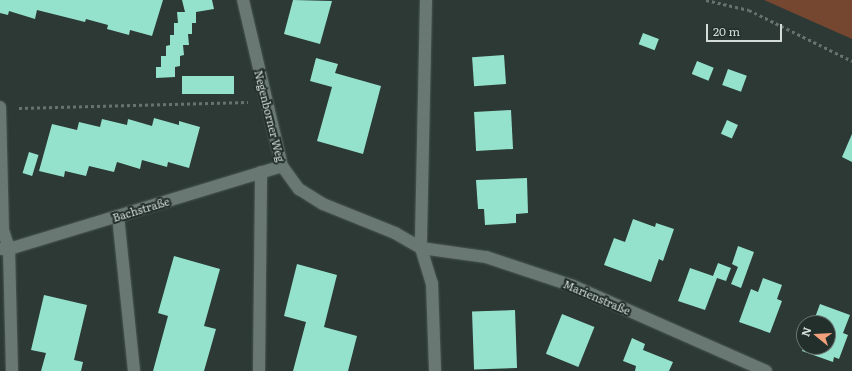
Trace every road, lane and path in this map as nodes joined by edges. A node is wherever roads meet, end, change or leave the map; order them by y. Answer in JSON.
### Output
{"nodes":[{"id":1,"x":243,"y":0,"type":"edge"},
{"id":2,"x":426,"y":0,"type":"edge"},
{"id":3,"x":706,"y":0,"type":"edge"},
{"id":4,"x":852,"y":61,"type":"edge"},
{"id":5,"x":266,"y":101,"type":"junction"},
{"id":6,"x":0,"y":108,"type":"edge"},
{"id":7,"x":282,"y":166,"type":"junction"},
{"id":8,"x":261,"y":172,"type":"junction"},
{"id":9,"x":118,"y":216,"type":"junction"},
{"id":10,"x":421,"y":248,"type":"junction"},
{"id":11,"x":4,"y":249,"type":"edge"},
{"id":12,"x":12,"y":371,"type":"edge"},
{"id":13,"x":134,"y":371,"type":"edge"},
{"id":14,"x":259,"y":371,"type":"edge"},
{"id":15,"x":436,"y":371,"type":"edge"},
{"id":16,"x":766,"y":371,"type":"edge"}],
"edges":[{"from":1,"to":5,"type":"street","name":"Negenborner Weg"},
{"from":2,"to":10,"type":"street"},
{"from":3,"to":4,"type":"path"},
{"from":5,"to":6,"type":"path"},
{"from":5,"to":7,"type":"street","name":"Negenborner Weg"},
{"from":6,"to":11,"type":"street"},
{"from":7,"to":8,"type":"street","name":"Bachstraße"},
{"from":7,"to":10,"type":"street","name":"Negenborner Weg"},
{"from":8,"to":9,"type":"street","name":"Bachstraße"},
{"from":8,"to":14,"type":"street"},
{"from":9,"to":11,"type":"street","name":"Bachstraße"},
{"from":9,"to":13,"type":"street"},
{"from":10,"to":15,"type":"street"},
{"from":10,"to":16,"type":"street","name":"Marienstraße"},
{"from":11,"to":12,"type":"street"}]}
